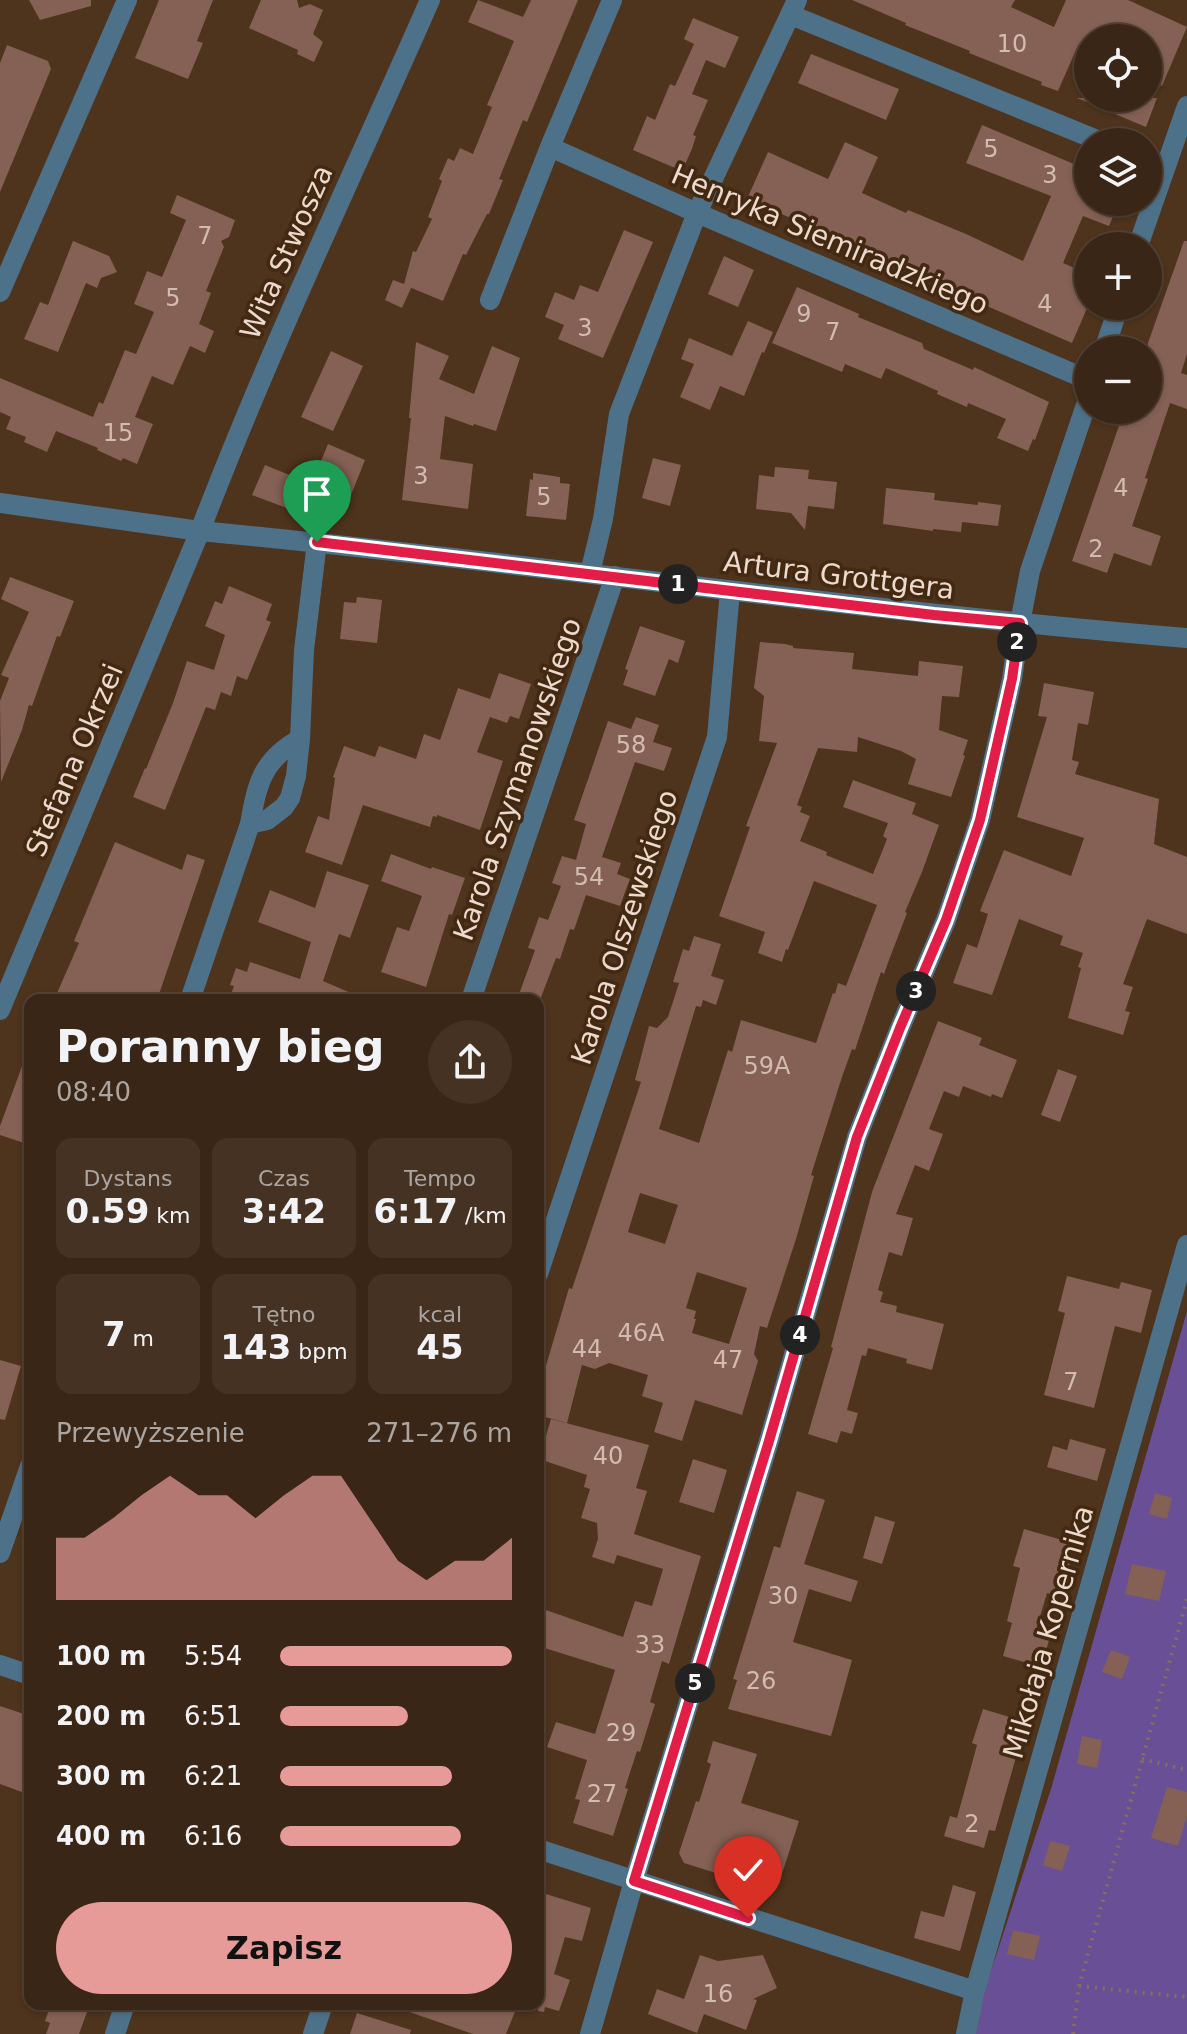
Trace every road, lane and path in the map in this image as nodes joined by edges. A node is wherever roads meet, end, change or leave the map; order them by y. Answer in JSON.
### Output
{"nodes":[{"id":1,"x":127,"y":0,"type":"edge"},
{"id":2,"x":430,"y":0,"type":"edge"},
{"id":3,"x":612,"y":0,"type":"edge"},
{"id":4,"x":794,"y":7,"type":"edge"},
{"id":5,"x":1187,"y":106,"type":"edge"},
{"id":6,"x":1074,"y":130,"type":"edge"},
{"id":7,"x":550,"y":147,"type":"junction"},
{"id":8,"x":1162,"y":153,"type":"edge"},
{"id":9,"x":697,"y":213,"type":"junction"},
{"id":10,"x":0,"y":292,"type":"edge"},
{"id":11,"x":490,"y":300,"type":"dead end"},
{"id":12,"x":1074,"y":374,"type":"edge"},
{"id":13,"x":1080,"y":424,"type":"edge"},
{"id":14,"x":0,"y":503,"type":"edge"},
{"id":15,"x":200,"y":531,"type":"junction"},
{"id":16,"x":317,"y":542,"type":"junction"},
{"id":17,"x":590,"y":573,"type":"junction"},
{"id":18,"x":615,"y":576,"type":"junction"},
{"id":19,"x":730,"y":591,"type":"junction"},
{"id":20,"x":1020,"y":623,"type":"junction"},
{"id":21,"x":1187,"y":638,"type":"edge"},
{"id":22,"x":300,"y":739,"type":"junction"},
{"id":23,"x":250,"y":824,"type":"junction"},
{"id":24,"x":192,"y":994,"type":"edge"},
{"id":25,"x":473,"y":994,"type":"edge"},
{"id":26,"x":0,"y":1010,"type":"edge"},
{"id":27,"x":1187,"y":1245,"type":"edge"},
{"id":28,"x":544,"y":1256,"type":"edge"},
{"id":29,"x":24,"y":1483,"type":"edge"},
{"id":30,"x":0,"y":1553,"type":"edge"},
{"id":31,"x":1187,"y":1599,"type":"edge"},
{"id":32,"x":0,"y":1665,"type":"edge"},
{"id":33,"x":24,"y":1673,"type":"edge"},
{"id":34,"x":1142,"y":1759,"type":"junction"},
{"id":35,"x":1187,"y":1770,"type":"edge"},
{"id":36,"x":544,"y":1851,"type":"edge"},
{"id":37,"x":634,"y":1881,"type":"junction"},
{"id":38,"x":1079,"y":1986,"type":"junction"},
{"id":39,"x":975,"y":1991,"type":"junction"},
{"id":40,"x":1187,"y":1997,"type":"edge"},
{"id":41,"x":123,"y":2010,"type":"edge"},
{"id":42,"x":321,"y":2010,"type":"edge"},
{"id":43,"x":115,"y":2034,"type":"edge"},
{"id":44,"x":313,"y":2034,"type":"edge"},
{"id":45,"x":590,"y":2034,"type":"edge"},
{"id":46,"x":966,"y":2034,"type":"edge"},
{"id":47,"x":1073,"y":2034,"type":"edge"}],
"edges":[{"from":1,"to":10,"type":"street"},
{"from":2,"to":15,"type":"street","name":"Wita Stwosza"},
{"from":3,"to":7,"type":"street"},
{"from":4,"to":6,"type":"street"},
{"from":4,"to":9,"type":"street"},
{"from":5,"to":8,"type":"street"},
{"from":7,"to":9,"type":"street","name":"Henryka Siemiradzkiego"},
{"from":7,"to":11,"type":"street"},
{"from":9,"to":12,"type":"street","name":"Henryka Siemiradzkiego"},
{"from":9,"to":17,"type":"street"},
{"from":13,"to":20,"type":"street"},
{"from":14,"to":15,"type":"street","name":"Artura Grottgera"},
{"from":15,"to":16,"type":"street","name":"Artura Grottgera"},
{"from":15,"to":26,"type":"street","name":"Stefana Okrzei"},
{"from":16,"to":17,"type":"street","name":"Artura Grottgera"},
{"from":16,"to":22,"type":"street"},
{"from":17,"to":18,"type":"street","name":"Artura Grottgera"},
{"from":18,"to":19,"type":"street","name":"Artura Grottgera"},
{"from":18,"to":25,"type":"street","name":"Karola Szymanowskiego"},
{"from":19,"to":20,"type":"street","name":"Artura Grottgera"},
{"from":19,"to":28,"type":"street","name":"Karola Olszewskiego"},
{"from":20,"to":21,"type":"street","name":"Artura Grottgera"},
{"from":20,"to":37,"type":"street"},
{"from":22,"to":23,"type":"street"},
{"from":22,"to":23,"type":"street"},
{"from":23,"to":24,"type":"street"},
{"from":27,"to":39,"type":"street","name":"Mikołaja Kopernika"},
{"from":29,"to":30,"type":"street"},
{"from":31,"to":34,"type":"path"},
{"from":32,"to":33,"type":"street"},
{"from":34,"to":35,"type":"path"},
{"from":34,"to":38,"type":"path"},
{"from":36,"to":37,"type":"street"},
{"from":37,"to":39,"type":"street"},
{"from":37,"to":45,"type":"street"},
{"from":38,"to":40,"type":"path"},
{"from":38,"to":47,"type":"path"},
{"from":39,"to":46,"type":"street","name":"Mikołaja Kopernika"},
{"from":41,"to":43,"type":"street"},
{"from":42,"to":44,"type":"street"}]}
